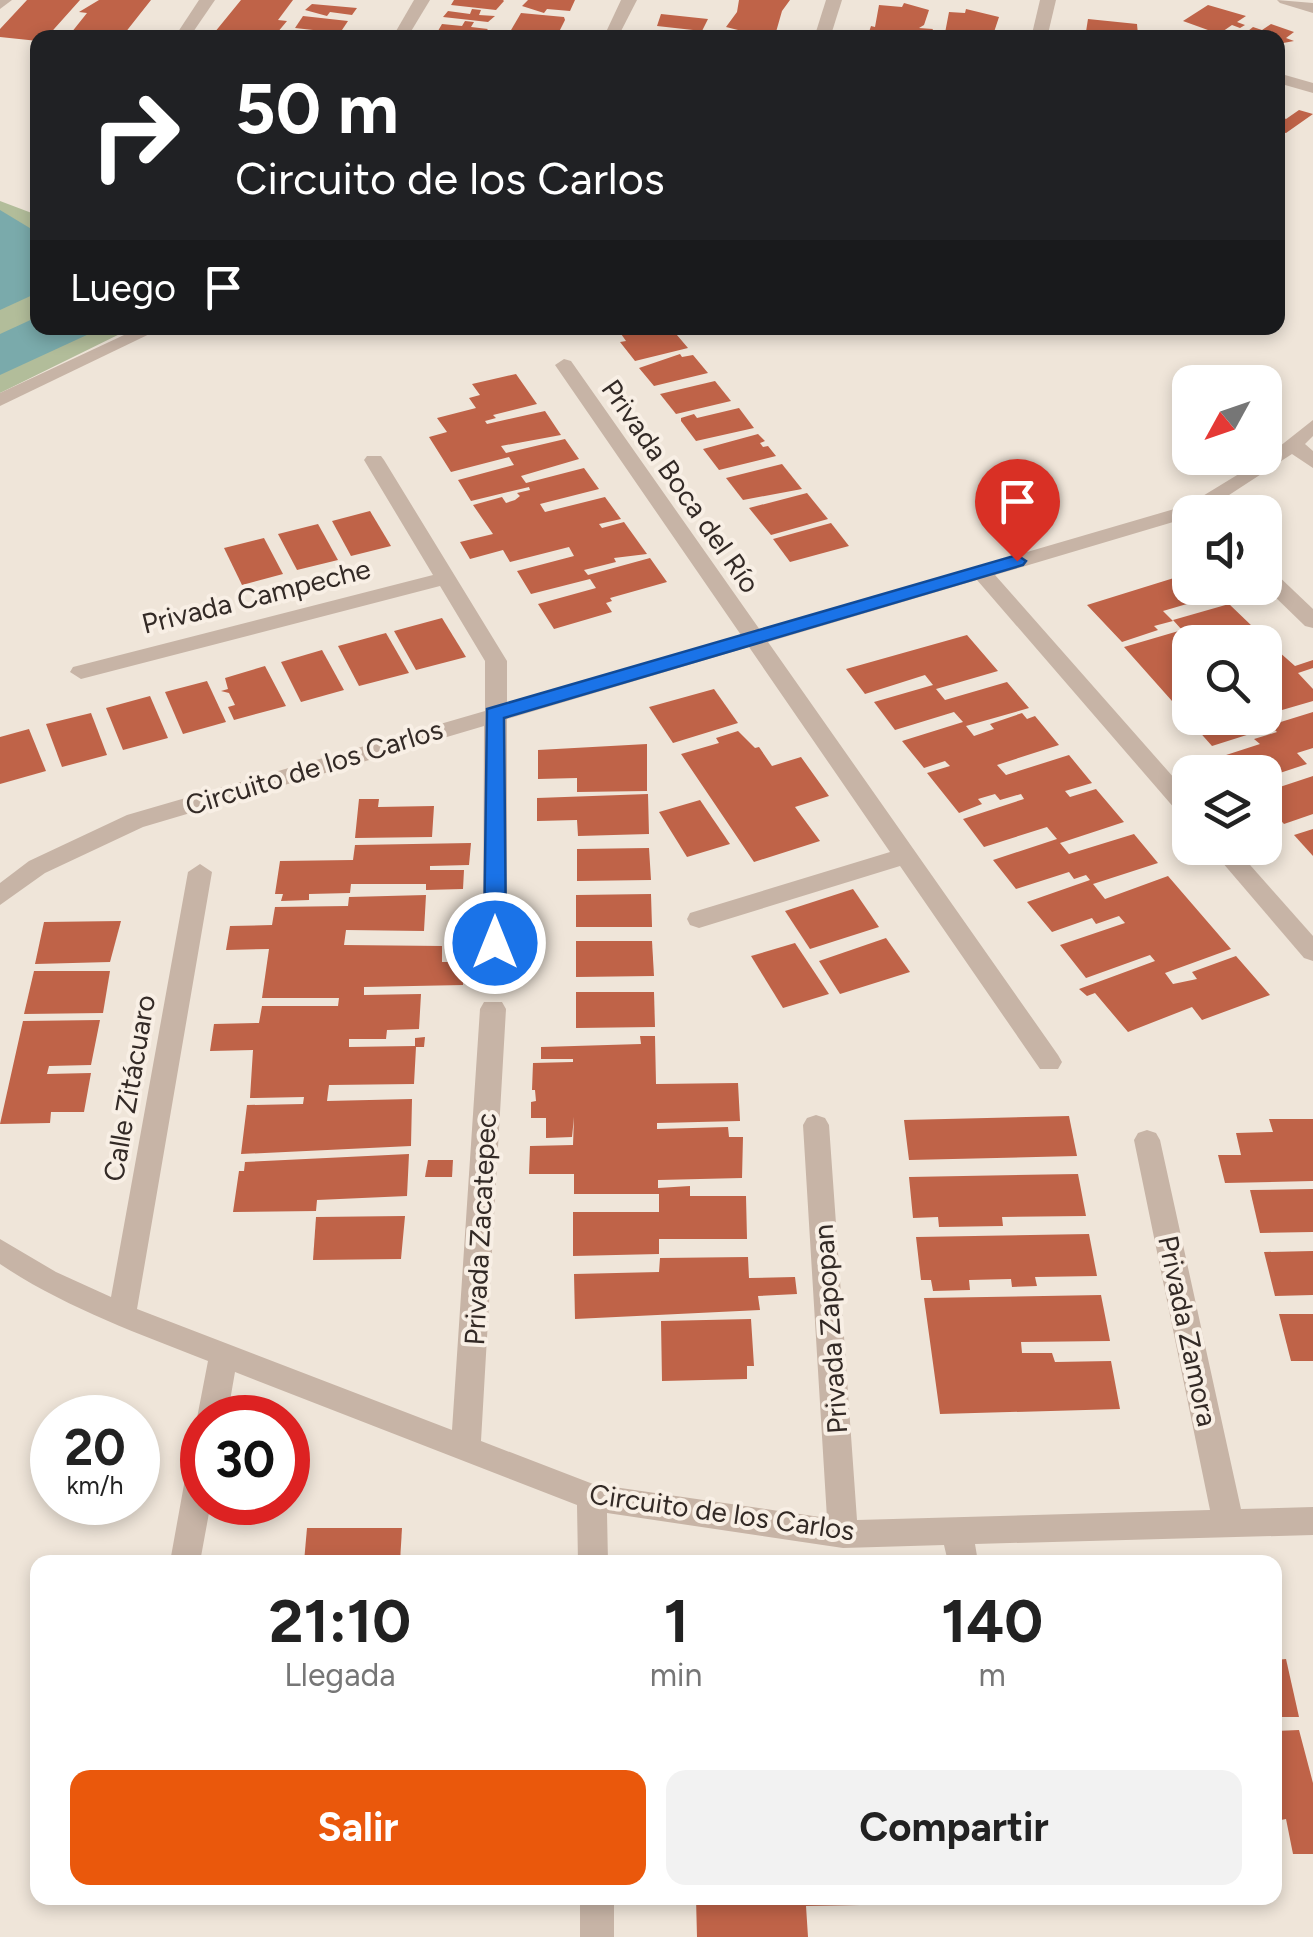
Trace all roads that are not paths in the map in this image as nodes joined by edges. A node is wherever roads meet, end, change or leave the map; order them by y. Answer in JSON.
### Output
{"nodes":[{"id":1,"x":207,"y":0,"type":"edge"},
{"id":2,"x":422,"y":0,"type":"edge"},
{"id":3,"x":630,"y":0,"type":"edge"},
{"id":4,"x":834,"y":0,"type":"edge"},
{"id":5,"x":1048,"y":0,"type":"edge"},
{"id":6,"x":1286,"y":0,"type":"edge"},
{"id":7,"x":1313,"y":8,"type":"edge"},
{"id":8,"x":186,"y":30,"type":"edge"},
{"id":9,"x":404,"y":30,"type":"edge"},
{"id":10,"x":615,"y":30,"type":"edge"},
{"id":11,"x":825,"y":30,"type":"edge"},
{"id":12,"x":1041,"y":30,"type":"edge"},
{"id":13,"x":1285,"y":80,"type":"edge"},
{"id":14,"x":1313,"y":88,"type":"edge"},
{"id":15,"x":139,"y":335,"type":"edge"},
{"id":16,"x":564,"y":365,"type":"dead end"},
{"id":17,"x":0,"y":400,"type":"edge"},
{"id":18,"x":1313,"y":426,"type":"edge"},
{"id":19,"x":1293,"y":444,"type":"junction"},
{"id":20,"x":374,"y":460,"type":"dead end"},
{"id":21,"x":1313,"y":462,"type":"edge"},
{"id":22,"x":1220,"y":495,"type":"edge"},
{"id":23,"x":1172,"y":518,"type":"edge"},
{"id":24,"x":981,"y":572,"type":"junction"},
{"id":25,"x":446,"y":578,"type":"junction"},
{"id":26,"x":1282,"y":592,"type":"edge"},
{"id":27,"x":1313,"y":621,"type":"edge"},
{"id":28,"x":753,"y":638,"type":"junction"},
{"id":29,"x":81,"y":672,"type":"dead end"},
{"id":30,"x":494,"y":714,"type":"junction"},
{"id":31,"x":1172,"y":790,"type":"edge"},
{"id":32,"x":906,"y":856,"type":"junction"},
{"id":33,"x":1237,"y":865,"type":"edge"},
{"id":34,"x":200,"y":872,"type":"dead end"},
{"id":35,"x":0,"y":896,"type":"edge"},
{"id":36,"x":699,"y":920,"type":"dead end"},
{"id":37,"x":495,"y":943,"type":"dead end"},
{"id":38,"x":1313,"y":952,"type":"edge"},
{"id":39,"x":493,"y":1009,"type":"dead end"},
{"id":40,"x":1049,"y":1062,"type":"dead end"},
{"id":41,"x":816,"y":1124,"type":"dead end"},
{"id":42,"x":1147,"y":1140,"type":"dead end"},
{"id":43,"x":0,"y":1250,"type":"edge"},
{"id":44,"x":122,"y":1315,"type":"junction"},
{"id":45,"x":224,"y":1354,"type":"junction"},
{"id":46,"x":216,"y":1395,"type":"edge"},
{"id":47,"x":466,"y":1450,"type":"junction"},
{"id":48,"x":592,"y":1497,"type":"junction"},
{"id":49,"x":1228,"y":1522,"type":"junction"},
{"id":50,"x":1313,"y":1522,"type":"edge"},
{"id":51,"x":192,"y":1525,"type":"edge"},
{"id":52,"x":956,"y":1530,"type":"junction"},
{"id":53,"x":844,"y":1534,"type":"junction"},
{"id":54,"x":186,"y":1555,"type":"edge"},
{"id":55,"x":593,"y":1555,"type":"edge"},
{"id":56,"x":961,"y":1555,"type":"edge"},
{"id":57,"x":596,"y":1905,"type":"edge"},
{"id":58,"x":597,"y":1937,"type":"edge"}],
"edges":[{"from":1,"to":8,"type":"street"},
{"from":2,"to":9,"type":"street"},
{"from":3,"to":10,"type":"street"},
{"from":4,"to":11,"type":"street"},
{"from":5,"to":12,"type":"street"},
{"from":6,"to":7,"type":"street"},
{"from":13,"to":14,"type":"street"},
{"from":15,"to":17,"type":"street"},
{"from":16,"to":28,"type":"street","name":"Privada Boca del Río"},
{"from":18,"to":19,"type":"street","name":"Circuito de los Carlos"},
{"from":19,"to":21,"type":"street"},
{"from":19,"to":22,"type":"street","name":"Circuito de los Carlos"},
{"from":20,"to":25,"type":"street"},
{"from":23,"to":24,"type":"street","name":"Circuito de los Carlos"},
{"from":24,"to":28,"type":"street","name":"Circuito de los Carlos"},
{"from":24,"to":31,"type":"street"},
{"from":25,"to":29,"type":"street","name":"Privada Campeche"},
{"from":25,"to":30,"type":"street"},
{"from":26,"to":27,"type":"street"},
{"from":28,"to":30,"type":"street","name":"Circuito de los Carlos"},
{"from":28,"to":32,"type":"street","name":"Privada Boca del Río"},
{"from":30,"to":35,"type":"street","name":"Circuito de los Carlos"},
{"from":30,"to":37,"type":"street"},
{"from":32,"to":36,"type":"street"},
{"from":32,"to":40,"type":"street","name":"Privada Boca del Río"},
{"from":33,"to":38,"type":"street"},
{"from":34,"to":44,"type":"street","name":"Calle Zitácuaro"},
{"from":39,"to":47,"type":"street","name":"Privada Zacatepec"},
{"from":41,"to":53,"type":"street","name":"Privada Zapopan"},
{"from":42,"to":49,"type":"street","name":"Privada Zamora"},
{"from":43,"to":44,"type":"street","name":"Circuito de los Carlos"},
{"from":44,"to":45,"type":"street","name":"Circuito de los Carlos"},
{"from":45,"to":46,"type":"street"},
{"from":45,"to":47,"type":"street","name":"Circuito de los Carlos"},
{"from":47,"to":48,"type":"street","name":"Circuito de los Carlos"},
{"from":48,"to":53,"type":"street","name":"Circuito de los Carlos"},
{"from":48,"to":55,"type":"street"},
{"from":49,"to":50,"type":"street","name":"Circuito de los Carlos"},
{"from":49,"to":52,"type":"street","name":"Circuito de los Carlos"},
{"from":51,"to":54,"type":"street"},
{"from":52,"to":53,"type":"street","name":"Circuito de los Carlos"},
{"from":52,"to":56,"type":"street"},
{"from":57,"to":58,"type":"street"}]}
